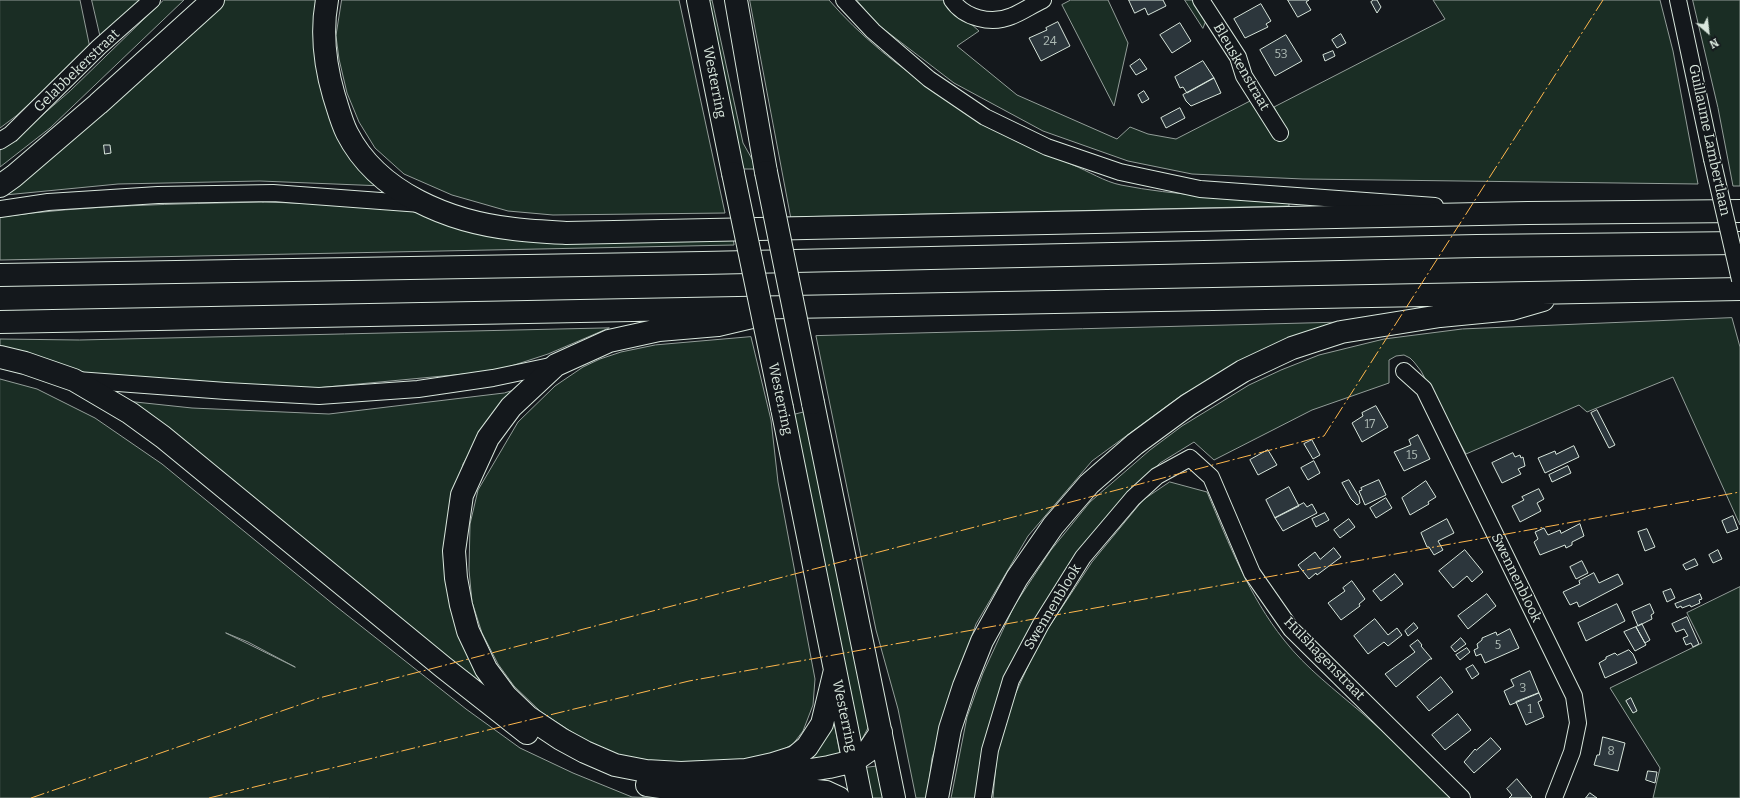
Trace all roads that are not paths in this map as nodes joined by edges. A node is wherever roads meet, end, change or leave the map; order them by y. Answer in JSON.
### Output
{"nodes":[{"id":1,"x":152,"y":0,"type":"edge"},
{"id":2,"x":213,"y":0,"type":"edge"},
{"id":3,"x":327,"y":0,"type":"edge"},
{"id":4,"x":698,"y":0,"type":"edge"},
{"id":5,"x":736,"y":0,"type":"edge"},
{"id":6,"x":844,"y":0,"type":"edge"},
{"id":7,"x":952,"y":0,"type":"edge"},
{"id":8,"x":1043,"y":0,"type":"edge"},
{"id":9,"x":1201,"y":0,"type":"edge"},
{"id":10,"x":1678,"y":0,"type":"edge"},
{"id":11,"x":1280,"y":133,"type":"dead end"},
{"id":12,"x":0,"y":141,"type":"edge"},
{"id":13,"x":0,"y":186,"type":"edge"},
{"id":14,"x":422,"y":204,"type":"junction"},
{"id":15,"x":0,"y":209,"type":"edge"},
{"id":16,"x":1740,"y":211,"type":"edge"},
{"id":17,"x":1528,"y":213,"type":"junction"},
{"id":18,"x":1740,"y":242,"type":"edge"},
{"id":19,"x":0,"y":275,"type":"edge"},
{"id":20,"x":1740,"y":280,"type":"edge"},
{"id":21,"x":1740,"y":289,"type":"edge"},
{"id":22,"x":1569,"y":293,"type":"junction"},
{"id":23,"x":792,"y":307,"type":"junction"},
{"id":24,"x":0,"y":322,"type":"edge"},
{"id":25,"x":0,"y":357,"type":"edge"},
{"id":26,"x":556,"y":365,"type":"junction"},
{"id":27,"x":1404,"y":371,"type":"dead end"},
{"id":28,"x":74,"y":380,"type":"junction"},
{"id":29,"x":1190,"y":458,"type":"joint"},
{"id":30,"x":835,"y":670,"type":"junction"},
{"id":31,"x":881,"y":732,"type":"junction"},
{"id":32,"x":854,"y":761,"type":"junction"},
{"id":33,"x":674,"y":788,"type":"junction"},
{"id":34,"x":839,"y":798,"type":"edge"},
{"id":35,"x":861,"y":798,"type":"edge"},
{"id":36,"x":894,"y":798,"type":"edge"},
{"id":37,"x":937,"y":798,"type":"edge"},
{"id":38,"x":983,"y":798,"type":"edge"},
{"id":39,"x":1462,"y":798,"type":"edge"},
{"id":40,"x":1554,"y":798,"type":"edge"}],
"edges":[{"from":1,"to":12,"type":"street","name":"Gelabbekerstraat"},
{"from":2,"to":13,"type":"highway"},
{"from":3,"to":14,"type":"highway"},
{"from":4,"to":30,"type":"highway","name":"Westerring","bridge":true},
{"from":5,"to":31,"type":"highway","bridge":true},
{"from":6,"to":17,"type":"street"},
{"from":7,"to":8,"type":"street"},
{"from":9,"to":11,"type":"street","name":"Bleuskenstraat"},
{"from":10,"to":20,"type":"street","name":"Guillaume Lambertlaan","bridge":true},
{"from":14,"to":15,"type":"street"},
{"from":14,"to":17,"type":"highway"},
{"from":16,"to":17,"type":"highway"},
{"from":18,"to":19,"type":"highway"},
{"from":21,"to":22,"type":"highway"},
{"from":22,"to":23,"type":"highway"},
{"from":22,"to":37,"type":"highway"},
{"from":23,"to":24,"type":"highway"},
{"from":23,"to":26,"type":"highway"},
{"from":25,"to":28,"type":"highway"},
{"from":26,"to":28,"type":"street"},
{"from":26,"to":30,"type":"highway"},
{"from":27,"to":40,"type":"street","name":"Swennenblook"},
{"from":28,"to":33,"type":"highway"},
{"from":29,"to":38,"type":"street","name":"Swennenblook"},
{"from":29,"to":39,"type":"street","name":"Hulshagenstraat"},
{"from":30,"to":32,"type":"highway","name":"Westerring"},
{"from":31,"to":32,"type":"highway"},
{"from":31,"to":36,"type":"highway"},
{"from":32,"to":33,"type":"highway"},
{"from":32,"to":35,"type":"highway","name":"Westerring"},
{"from":33,"to":34,"type":"highway"}]}
